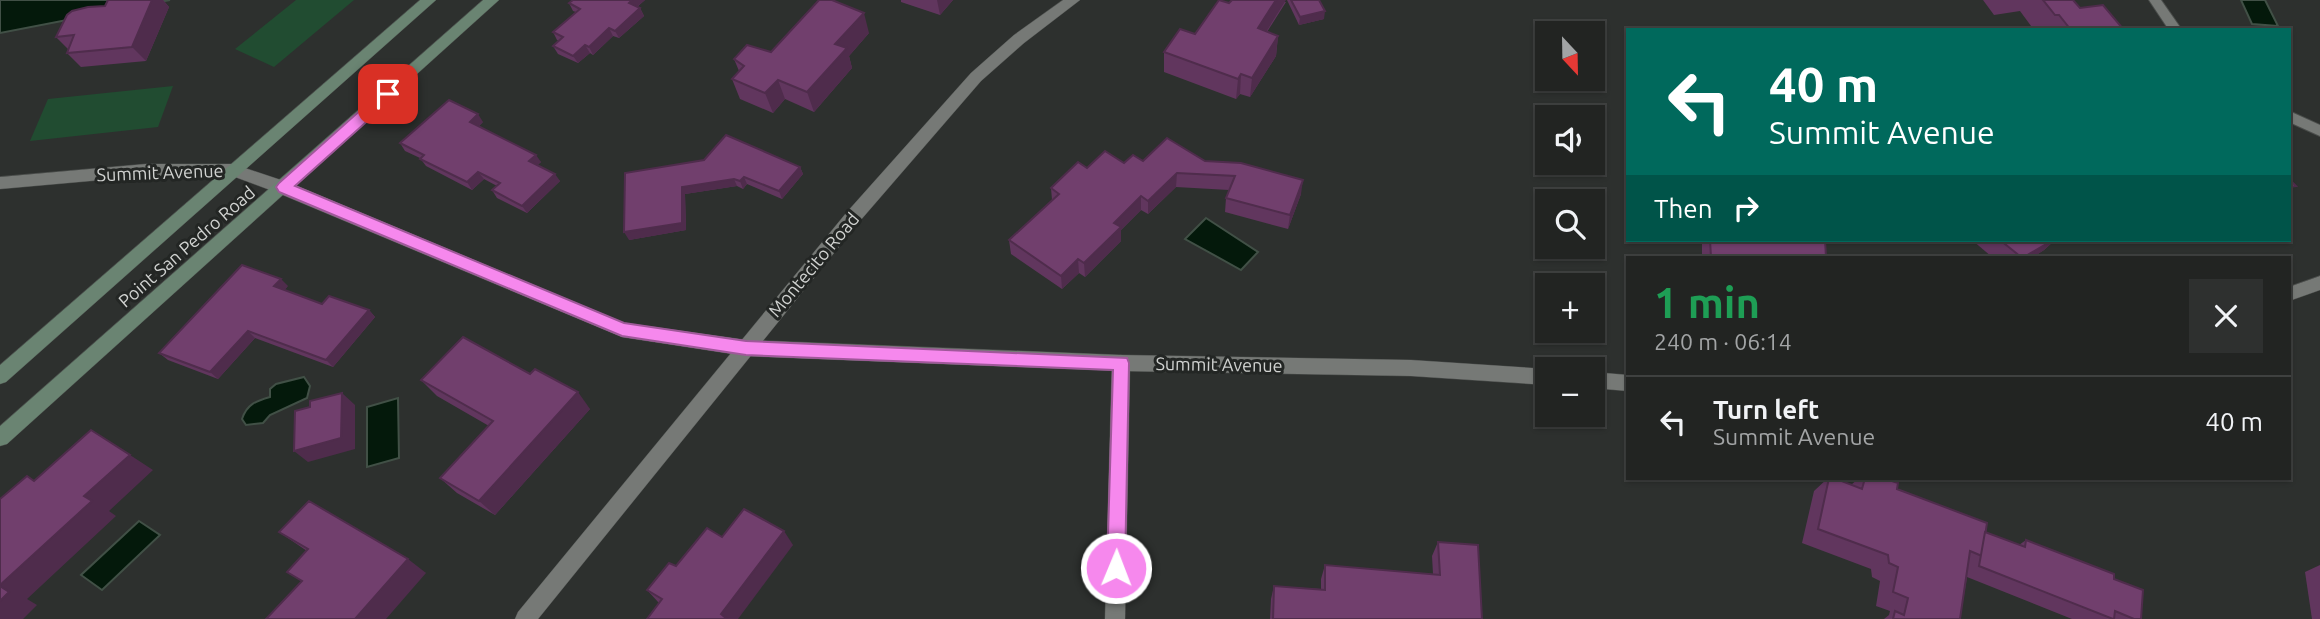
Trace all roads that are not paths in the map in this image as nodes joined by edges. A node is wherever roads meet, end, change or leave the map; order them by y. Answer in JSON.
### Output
{"nodes":[{"id":1,"x":429,"y":0,"type":"edge"},
{"id":2,"x":492,"y":0,"type":"edge"},
{"id":3,"x":1073,"y":0,"type":"edge"},
{"id":4,"x":2155,"y":0,"type":"edge"},
{"id":5,"x":2175,"y":28,"type":"edge"},
{"id":6,"x":2291,"y":117,"type":"edge"},
{"id":7,"x":2320,"y":131,"type":"edge"},
{"id":8,"x":233,"y":170,"type":"junction"},
{"id":9,"x":0,"y":183,"type":"edge"},
{"id":10,"x":284,"y":187,"type":"junction"},
{"id":11,"x":2320,"y":283,"type":"edge"},
{"id":12,"x":2291,"y":293,"type":"edge"},
{"id":13,"x":746,"y":348,"type":"junction"},
{"id":14,"x":1121,"y":363,"type":"junction"},
{"id":15,"x":0,"y":376,"type":"edge"},
{"id":16,"x":1535,"y":376,"type":"edge"},
{"id":17,"x":1605,"y":381,"type":"edge"},
{"id":18,"x":1626,"y":383,"type":"edge"},
{"id":19,"x":0,"y":438,"type":"edge"},
{"id":20,"x":525,"y":619,"type":"edge"},
{"id":21,"x":1115,"y":619,"type":"edge"}],
"edges":[{"from":1,"to":8,"type":"main road","name":"Point San Pedro Road"},
{"from":2,"to":10,"type":"main road","name":"Point San Pedro Road"},
{"from":3,"to":13,"type":"street","name":"Montecito Road"},
{"from":4,"to":5,"type":"lane"},
{"from":6,"to":7,"type":"lane"},
{"from":8,"to":9,"type":"street","name":"Summit Avenue"},
{"from":8,"to":10,"type":"street","name":"Summit Avenue"},
{"from":8,"to":15,"type":"main road","name":"Point San Pedro Road"},
{"from":10,"to":13,"type":"street","name":"Summit Avenue"},
{"from":10,"to":19,"type":"main road","name":"Point San Pedro Road"},
{"from":11,"to":12,"type":"street"},
{"from":13,"to":14,"type":"street","name":"Summit Avenue"},
{"from":13,"to":20,"type":"street","name":"Montecito Road"},
{"from":14,"to":16,"type":"street","name":"Summit Avenue"},
{"from":14,"to":21,"type":"street"},
{"from":17,"to":18,"type":"street"}]}
